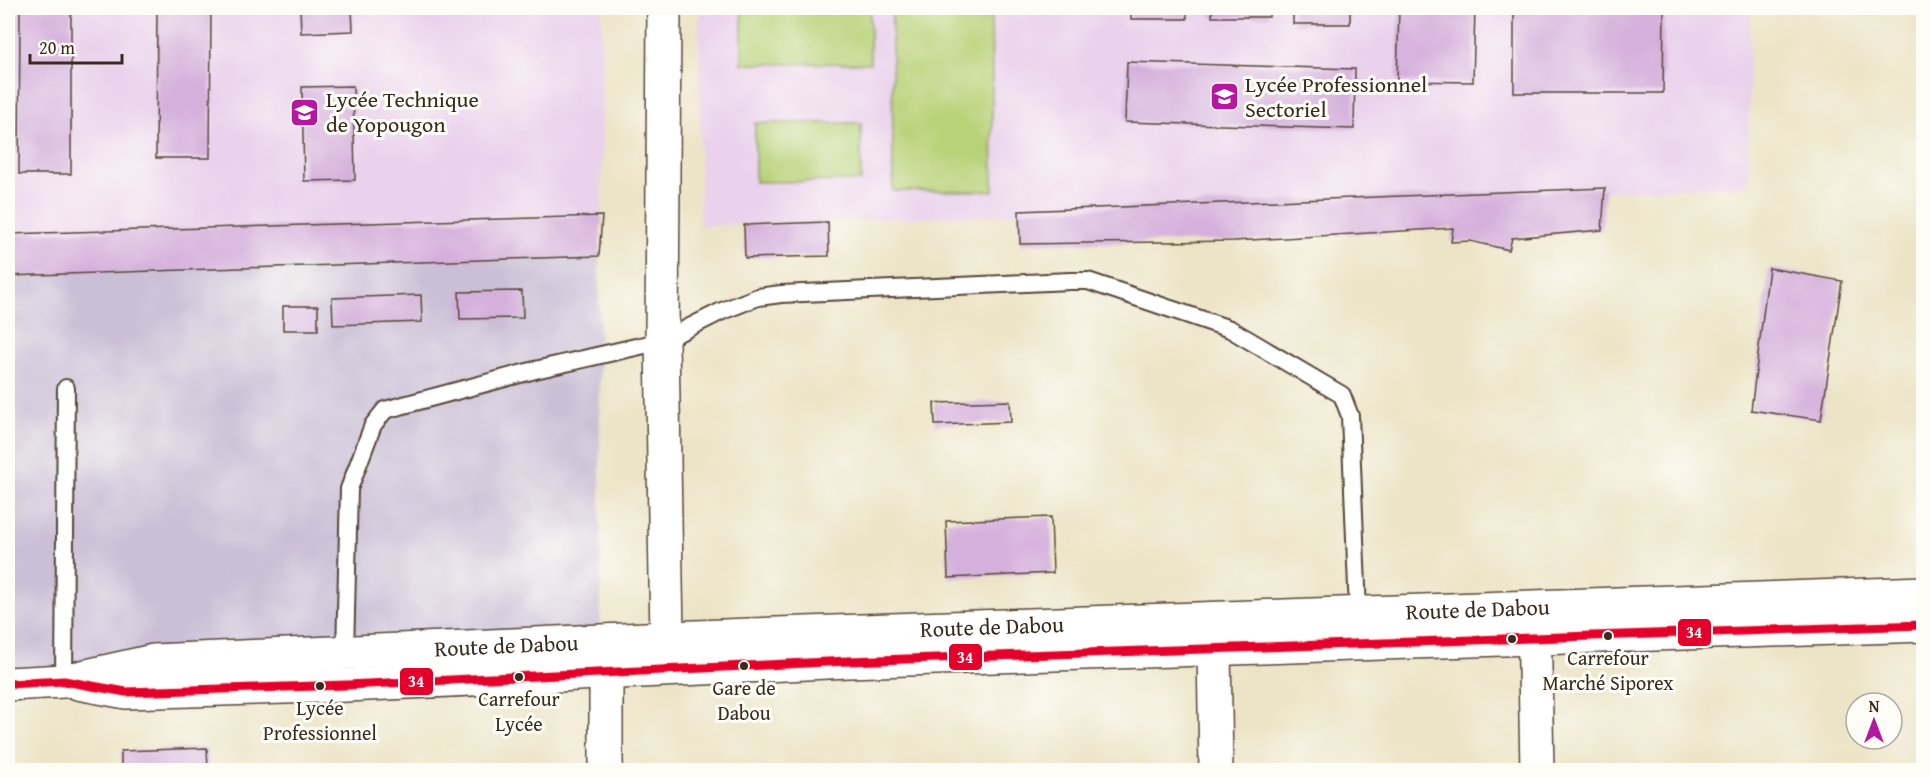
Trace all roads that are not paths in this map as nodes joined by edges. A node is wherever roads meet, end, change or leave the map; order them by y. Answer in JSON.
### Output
{"nodes":[{"id":1,"x":664,"y":8,"type":"edge"},
{"id":2,"x":662,"y":341,"type":"junction"},
{"id":3,"x":66,"y":388,"type":"dead end"},
{"id":4,"x":1923,"y":592,"type":"edge"},
{"id":5,"x":1358,"y":612,"type":"junction"},
{"id":6,"x":1534,"y":622,"type":"junction"},
{"id":7,"x":1923,"y":625,"type":"edge"},
{"id":8,"x":667,"y":638,"type":"junction"},
{"id":9,"x":1214,"y":649,"type":"junction"},
{"id":10,"x":345,"y":653,"type":"junction"},
{"id":11,"x":606,"y":674,"type":"junction"},
{"id":12,"x":64,"y":681,"type":"junction"},
{"id":13,"x":8,"y":684,"type":"edge"},
{"id":14,"x":606,"y":771,"type":"edge"},
{"id":15,"x":1216,"y":771,"type":"edge"},
{"id":16,"x":1537,"y":771,"type":"edge"}],
"edges":[{"from":1,"to":2,"type":"street"},
{"from":2,"to":5,"type":"lane"},
{"from":2,"to":8,"type":"street"},
{"from":2,"to":10,"type":"lane"},
{"from":3,"to":12,"type":"lane"},
{"from":4,"to":6,"type":"street","name":"Route de Dabou"},
{"from":5,"to":6,"type":"street","name":"Route de Dabou"},
{"from":5,"to":8,"type":"street","name":"Route de Dabou"},
{"from":6,"to":7,"type":"street","name":"Route de Dabou"},
{"from":6,"to":9,"type":"street","name":"Route de Dabou"},
{"from":6,"to":16,"type":"street"},
{"from":8,"to":10,"type":"street","name":"Route de Dabou"},
{"from":9,"to":11,"type":"street","name":"Route de Dabou"},
{"from":9,"to":15,"type":"street"},
{"from":10,"to":12,"type":"street","name":"Route de Dabou"},
{"from":11,"to":12,"type":"street","name":"Route de Dabou"},
{"from":11,"to":14,"type":"street"},
{"from":12,"to":13,"type":"street","name":"Route de Dabou"}]}
